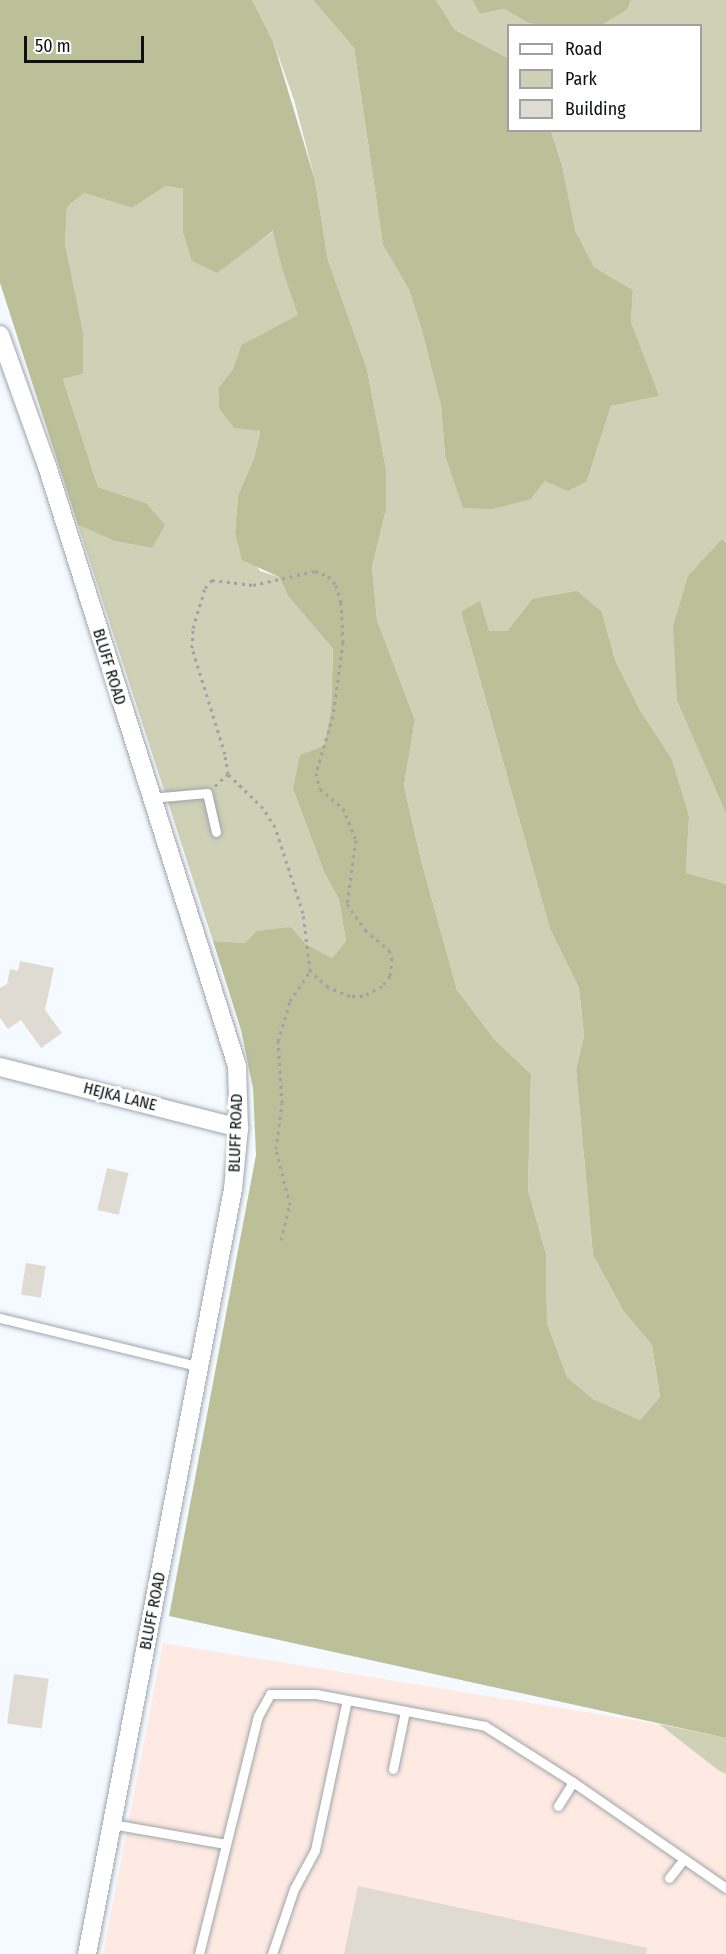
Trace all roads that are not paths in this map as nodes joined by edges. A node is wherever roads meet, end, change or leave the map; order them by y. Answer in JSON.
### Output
{"nodes":[{"id":1,"x":0,"y":335,"type":"edge"},
{"id":2,"x":150,"y":798,"type":"junction"},
{"id":3,"x":216,"y":832,"type":"dead end"},
{"id":4,"x":0,"y":1067,"type":"edge"},
{"id":5,"x":239,"y":1128,"type":"junction"},
{"id":6,"x":0,"y":1318,"type":"edge"},
{"id":7,"x":201,"y":1366,"type":"junction"},
{"id":8,"x":347,"y":1700,"type":"junction"},
{"id":9,"x":405,"y":1711,"type":"junction"},
{"id":10,"x":393,"y":1770,"type":"dead end"},
{"id":11,"x":573,"y":1782,"type":"junction"},
{"id":12,"x":558,"y":1806,"type":"dead end"},
{"id":13,"x":112,"y":1824,"type":"junction"},
{"id":14,"x":225,"y":1844,"type":"junction"},
{"id":15,"x":684,"y":1859,"type":"junction"},
{"id":16,"x":669,"y":1878,"type":"dead end"},
{"id":17,"x":726,"y":1888,"type":"edge"},
{"id":18,"x":87,"y":1954,"type":"edge"},
{"id":19,"x":200,"y":1954,"type":"edge"},
{"id":20,"x":272,"y":1954,"type":"edge"}],
"edges":[{"from":1,"to":2,"type":"street","name":"BLUFF ROAD"},
{"from":2,"to":3,"type":"lane"},
{"from":2,"to":5,"type":"street","name":"BLUFF ROAD"},
{"from":4,"to":5,"type":"street","name":"HEJKA LANE"},
{"from":5,"to":7,"type":"street","name":"BLUFF ROAD"},
{"from":6,"to":7,"type":"lane"},
{"from":7,"to":13,"type":"street","name":"BLUFF ROAD"},
{"from":8,"to":9,"type":"lane"},
{"from":8,"to":14,"type":"lane"},
{"from":8,"to":20,"type":"lane"},
{"from":9,"to":10,"type":"lane"},
{"from":9,"to":11,"type":"lane"},
{"from":11,"to":12,"type":"lane"},
{"from":11,"to":15,"type":"lane"},
{"from":13,"to":14,"type":"lane"},
{"from":13,"to":18,"type":"street","name":"BLUFF ROAD"},
{"from":14,"to":19,"type":"lane"},
{"from":15,"to":16,"type":"lane"},
{"from":15,"to":17,"type":"lane"}]}
